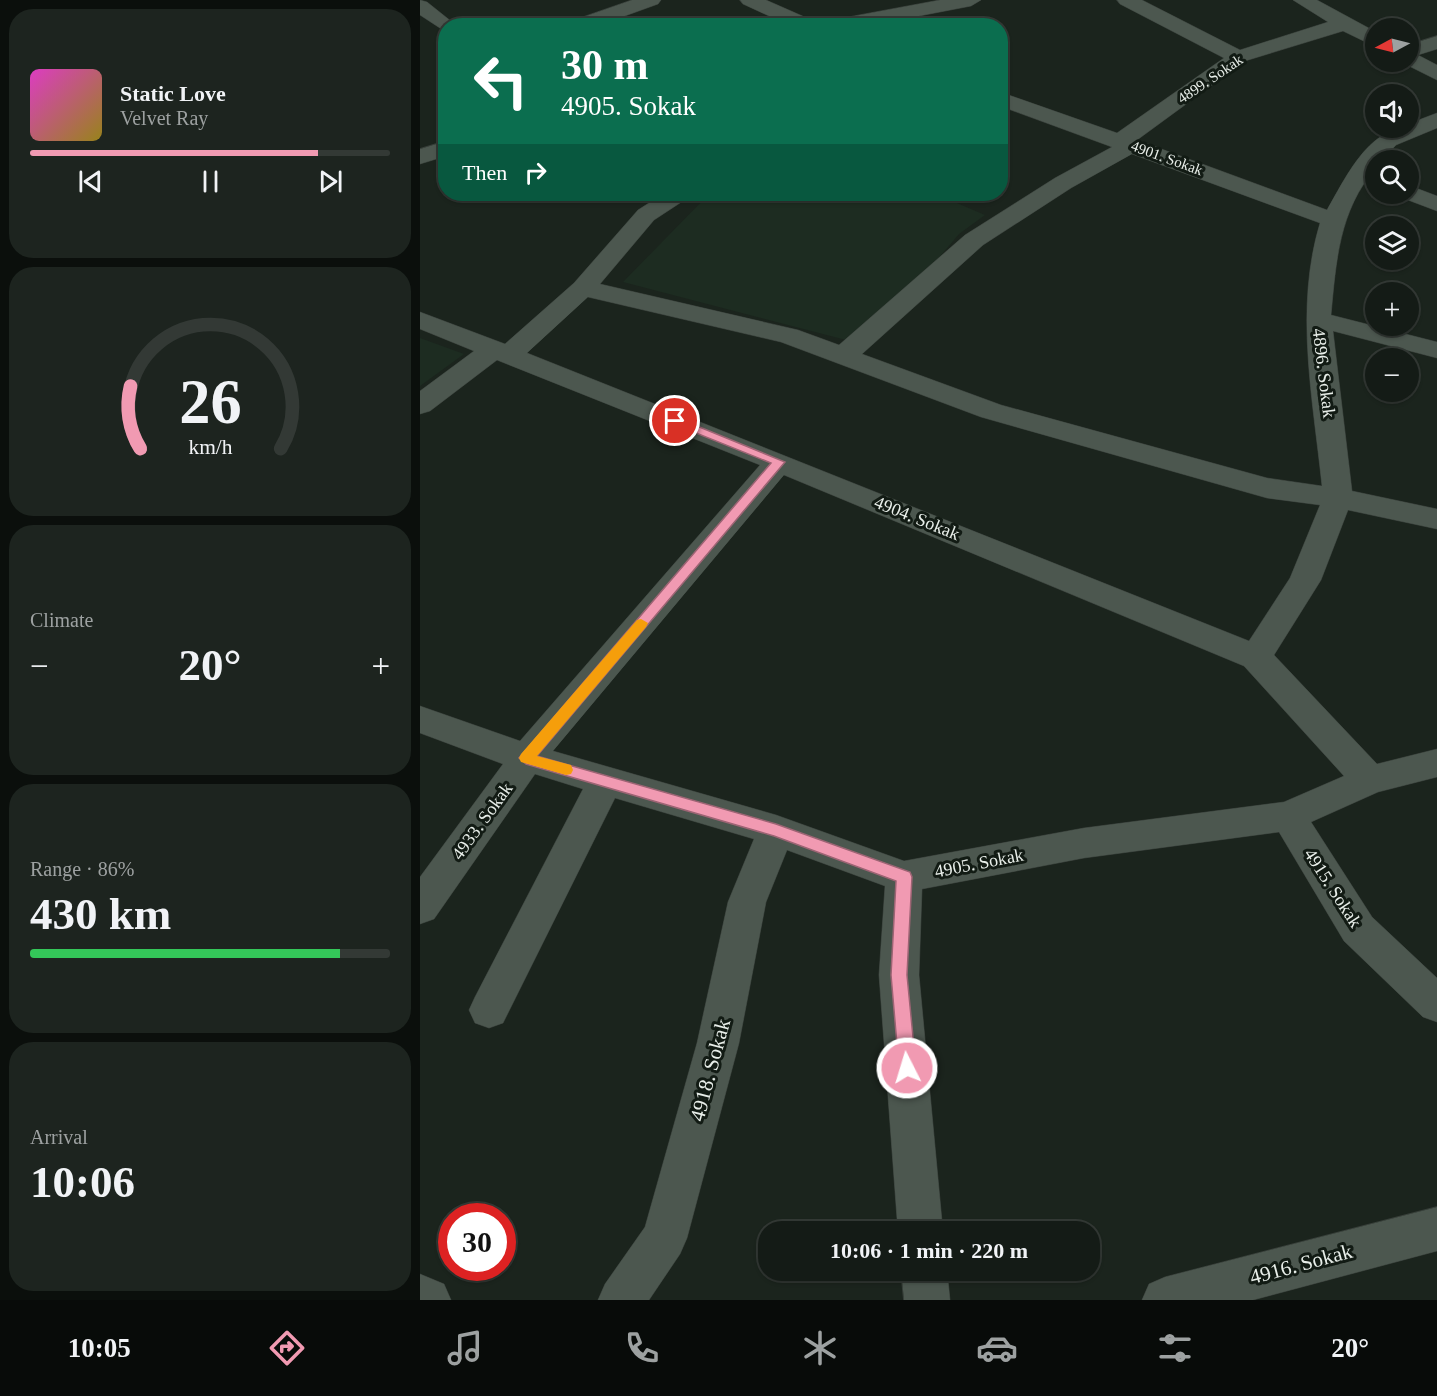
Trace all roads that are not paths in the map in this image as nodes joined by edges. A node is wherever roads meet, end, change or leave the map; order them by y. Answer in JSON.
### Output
{"nodes":[{"id":1,"x":651,"y":0,"type":"edge"},
{"id":2,"x":750,"y":0,"type":"edge"},
{"id":3,"x":1127,"y":0,"type":"edge"},
{"id":4,"x":1303,"y":0,"type":"edge"},
{"id":5,"x":964,"y":1,"type":"edge"},
{"id":6,"x":420,"y":6,"type":"edge"},
{"id":7,"x":599,"y":18,"type":"edge"},
{"id":8,"x":791,"y":18,"type":"edge"},
{"id":9,"x":874,"y":18,"type":"edge"},
{"id":10,"x":438,"y":19,"type":"edge"},
{"id":11,"x":1343,"y":24,"type":"junction"},
{"id":12,"x":1365,"y":35,"type":"edge"},
{"id":13,"x":1437,"y":42,"type":"edge"},
{"id":14,"x":1419,"y":48,"type":"edge"},
{"id":15,"x":1238,"y":57,"type":"junction"},
{"id":16,"x":1419,"y":64,"type":"edge"},
{"id":17,"x":1437,"y":74,"type":"edge"},
{"id":18,"x":1008,"y":101,"type":"edge"},
{"id":19,"x":1437,"y":120,"type":"edge"},
{"id":20,"x":1126,"y":143,"type":"junction"},
{"id":21,"x":1382,"y":150,"type":"edge"},
{"id":22,"x":438,"y":151,"type":"edge"},
{"id":23,"x":420,"y":157,"type":"edge"},
{"id":24,"x":1365,"y":179,"type":"edge"},
{"id":25,"x":1419,"y":197,"type":"edge"},
{"id":26,"x":667,"y":201,"type":"edge"},
{"id":27,"x":1437,"y":204,"type":"edge"},
{"id":28,"x":1333,"y":220,"type":"junction"},
{"id":29,"x":583,"y":288,"type":"junction"},
{"id":30,"x":1318,"y":319,"type":"junction"},
{"id":31,"x":420,"y":320,"type":"edge"},
{"id":32,"x":1437,"y":350,"type":"edge"},
{"id":33,"x":502,"y":352,"type":"junction"},
{"id":34,"x":843,"y":356,"type":"junction"},
{"id":35,"x":420,"y":405,"type":"edge"},
{"id":36,"x":779,"y":462,"type":"junction"},
{"id":37,"x":1338,"y":498,"type":"junction"},
{"id":38,"x":1437,"y":519,"type":"edge"},
{"id":39,"x":1256,"y":657,"type":"junction"},
{"id":40,"x":420,"y":719,"type":"edge"},
{"id":41,"x":526,"y":758,"type":"junction"},
{"id":42,"x":1437,"y":763,"type":"edge"},
{"id":43,"x":1370,"y":780,"type":"junction"},
{"id":44,"x":605,"y":781,"type":"junction"},
{"id":45,"x":1288,"y":816,"type":"junction"},
{"id":46,"x":776,"y":830,"type":"junction"},
{"id":47,"x":904,"y":877,"type":"junction"},
{"id":48,"x":420,"y":907,"type":"edge"},
{"id":49,"x":1437,"y":1004,"type":"edge"},
{"id":50,"x":489,"y":1010,"type":"dead end"},
{"id":51,"x":920,"y":1221,"type":"edge"},
{"id":52,"x":1437,"y":1228,"type":"edge"},
{"id":53,"x":925,"y":1281,"type":"edge"},
{"id":54,"x":420,"y":1297,"type":"edge"},
{"id":55,"x":428,"y":1300,"type":"edge"},
{"id":56,"x":621,"y":1300,"type":"edge"},
{"id":57,"x":927,"y":1300,"type":"edge"},
{"id":58,"x":1165,"y":1300,"type":"edge"}],
"edges":[{"from":1,"to":7,"type":"street"},
{"from":2,"to":8,"type":"street"},
{"from":3,"to":15,"type":"street"},
{"from":4,"to":11,"type":"street"},
{"from":5,"to":9,"type":"street"},
{"from":6,"to":10,"type":"street"},
{"from":11,"to":12,"type":"street"},
{"from":11,"to":15,"type":"street","name":"4899. Sokak"},
{"from":13,"to":14,"type":"street"},
{"from":15,"to":20,"type":"street","name":"4899. Sokak"},
{"from":16,"to":17,"type":"street"},
{"from":18,"to":20,"type":"street","name":"4901. Sokak"},
{"from":19,"to":21,"type":"street","name":"4896. Sokak"},
{"from":20,"to":28,"type":"street","name":"4901. Sokak"},
{"from":20,"to":34,"type":"street","name":"4899. Sokak"},
{"from":22,"to":23,"type":"street"},
{"from":24,"to":28,"type":"street","name":"4896. Sokak"},
{"from":25,"to":27,"type":"street"},
{"from":26,"to":29,"type":"street"},
{"from":28,"to":30,"type":"street","name":"4896. Sokak"},
{"from":29,"to":33,"type":"street"},
{"from":29,"to":34,"type":"street"},
{"from":30,"to":32,"type":"street"},
{"from":30,"to":37,"type":"street","name":"4896. Sokak"},
{"from":31,"to":33,"type":"street","name":"4904. Sokak"},
{"from":33,"to":35,"type":"street"},
{"from":33,"to":36,"type":"street","name":"4904. Sokak"},
{"from":34,"to":37,"type":"street"},
{"from":36,"to":39,"type":"street","name":"4904. Sokak"},
{"from":36,"to":41,"type":"street","name":"4933. Sokak"},
{"from":37,"to":38,"type":"street"},
{"from":37,"to":39,"type":"street","name":"4896. Sokak"},
{"from":39,"to":43,"type":"street","name":"4904. Sokak"},
{"from":40,"to":41,"type":"street"},
{"from":41,"to":44,"type":"street"},
{"from":41,"to":48,"type":"street","name":"4933. Sokak"},
{"from":42,"to":43,"type":"street","name":"4905. Sokak"},
{"from":43,"to":45,"type":"street","name":"4905. Sokak"},
{"from":44,"to":46,"type":"street"},
{"from":44,"to":50,"type":"street"},
{"from":45,"to":47,"type":"street","name":"4905. Sokak"},
{"from":45,"to":49,"type":"street","name":"4915. Sokak"},
{"from":46,"to":47,"type":"street"},
{"from":46,"to":56,"type":"street","name":"4918. Sokak"},
{"from":47,"to":51,"type":"street"},
{"from":52,"to":58,"type":"street","name":"4916. Sokak"},
{"from":53,"to":57,"type":"street"},
{"from":54,"to":55,"type":"street"}]}
